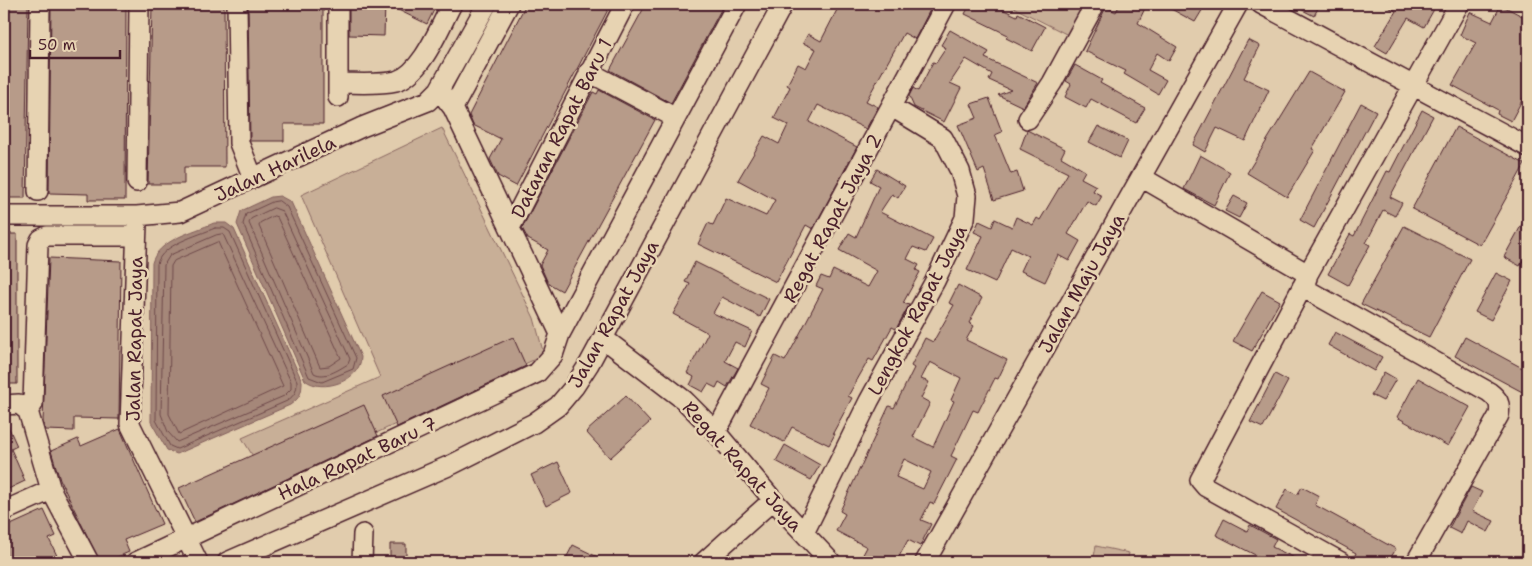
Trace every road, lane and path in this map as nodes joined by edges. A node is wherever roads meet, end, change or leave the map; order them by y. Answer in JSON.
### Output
{"nodes":[{"id":1,"x":40,"y":4,"type":"edge"},
{"id":2,"x":139,"y":4,"type":"edge"},
{"id":3,"x":237,"y":4,"type":"edge"},
{"id":4,"x":338,"y":4,"type":"edge"},
{"id":5,"x":452,"y":4,"type":"edge"},
{"id":6,"x":487,"y":4,"type":"edge"},
{"id":7,"x":509,"y":4,"type":"edge"},
{"id":8,"x":625,"y":4,"type":"edge"},
{"id":9,"x":737,"y":4,"type":"edge"},
{"id":10,"x":784,"y":4,"type":"edge"},
{"id":11,"x":946,"y":4,"type":"edge"},
{"id":12,"x":1095,"y":4,"type":"edge"},
{"id":13,"x":1238,"y":4,"type":"edge"},
{"id":14,"x":1261,"y":4,"type":"edge"},
{"id":15,"x":1459,"y":4,"type":"edge"},
{"id":16,"x":589,"y":72,"type":"junction"},
{"id":17,"x":1414,"y":85,"type":"junction"},
{"id":18,"x":439,"y":90,"type":"junction"},
{"id":19,"x":892,"y":107,"type":"junction"},
{"id":20,"x":453,"y":108,"type":"junction"},
{"id":21,"x":676,"y":118,"type":"junction"},
{"id":22,"x":1028,"y":119,"type":"dead end"},
{"id":23,"x":1528,"y":147,"type":"edge"},
{"id":24,"x":1141,"y":177,"type":"junction"},
{"id":25,"x":253,"y":178,"type":"junction"},
{"id":26,"x":138,"y":182,"type":"dead end"},
{"id":27,"x":38,"y":191,"type":"dead end"},
{"id":28,"x":4,"y":216,"type":"edge"},
{"id":29,"x":138,"y":216,"type":"junction"},
{"id":30,"x":510,"y":226,"type":"junction"},
{"id":31,"x":136,"y":236,"type":"junction"},
{"id":32,"x":1305,"y":281,"type":"junction"},
{"id":33,"x":560,"y":334,"type":"junction"},
{"id":34,"x":603,"y":338,"type":"junction"},
{"id":35,"x":4,"y":405,"type":"edge"},
{"id":36,"x":28,"y":411,"type":"junction"},
{"id":37,"x":716,"y":432,"type":"junction"},
{"id":38,"x":51,"y":490,"type":"junction"},
{"id":39,"x":772,"y":500,"type":"junction"},
{"id":40,"x":4,"y":511,"type":"edge"},
{"id":41,"x":804,"y":533,"type":"junction"},
{"id":42,"x":363,"y":534,"type":"dead end"},
{"id":43,"x":186,"y":540,"type":"junction"},
{"id":44,"x":89,"y":562,"type":"edge"},
{"id":45,"x":136,"y":562,"type":"edge"},
{"id":46,"x":198,"y":562,"type":"edge"},
{"id":47,"x":227,"y":562,"type":"edge"},
{"id":48,"x":362,"y":562,"type":"edge"},
{"id":49,"x":704,"y":562,"type":"edge"},
{"id":50,"x":831,"y":562,"type":"edge"},
{"id":51,"x":925,"y":562,"type":"edge"},
{"id":52,"x":1341,"y":562,"type":"edge"},
{"id":53,"x":1416,"y":562,"type":"edge"}],
"edges":[{"from":1,"to":27,"type":"street"},
{"from":2,"to":26,"type":"street"},
{"from":3,"to":25,"type":"street"},
{"from":4,"to":5,"type":"street"},
{"from":6,"to":18,"type":"street","name":"Jalan Harilela"},
{"from":7,"to":20,"type":"street"},
{"from":8,"to":16,"type":"street","name":"Dataran Rapat Baru 1"},
{"from":9,"to":21,"type":"street","name":"Jalan Rapat Jaya"},
{"from":10,"to":34,"type":"street","name":"Jalan Rapat Jaya"},
{"from":11,"to":19,"type":"street","name":"Regat Rapat Jaya 2"},
{"from":12,"to":22,"type":"street"},
{"from":13,"to":24,"type":"street","name":"Jalan Maju Jaya"},
{"from":14,"to":17,"type":"street"},
{"from":15,"to":17,"type":"street"},
{"from":16,"to":21,"type":"street"},
{"from":16,"to":30,"type":"street","name":"Dataran Rapat Baru 1"},
{"from":17,"to":23,"type":"street"},
{"from":17,"to":32,"type":"street"},
{"from":18,"to":20,"type":"street"},
{"from":18,"to":25,"type":"street","name":"Jalan Harilela"},
{"from":19,"to":37,"type":"street","name":"Regat Rapat Jaya 2"},
{"from":19,"to":41,"type":"street","name":"Lengkok Rapat Jaya"},
{"from":20,"to":30,"type":"street"},
{"from":21,"to":33,"type":"street","name":"Jalan Rapat Jaya"},
{"from":24,"to":32,"type":"street"},
{"from":24,"to":51,"type":"street","name":"Jalan Maju Jaya"},
{"from":25,"to":29,"type":"street","name":"Jalan Harilela"},
{"from":28,"to":29,"type":"street","name":"Jalan Harilela"},
{"from":29,"to":31,"type":"street","name":"Jalan Rapat Jaya"},
{"from":30,"to":33,"type":"street"},
{"from":31,"to":36,"type":"street"},
{"from":31,"to":43,"type":"street","name":"Jalan Rapat Jaya"},
{"from":32,"to":52,"type":"street"},
{"from":32,"to":53,"type":"street"},
{"from":33,"to":43,"type":"street","name":"Hala Rapat Baru 7"},
{"from":34,"to":37,"type":"street","name":"Regat Rapat Jaya"},
{"from":34,"to":47,"type":"street","name":"Jalan Rapat Jaya"},
{"from":35,"to":36,"type":"street"},
{"from":36,"to":38,"type":"street"},
{"from":37,"to":39,"type":"street","name":"Regat Rapat Jaya"},
{"from":38,"to":40,"type":"street"},
{"from":38,"to":44,"type":"street"},
{"from":39,"to":41,"type":"street","name":"Regat Rapat Jaya"},
{"from":39,"to":49,"type":"street"},
{"from":41,"to":50,"type":"street","name":"Regat Rapat Jaya"},
{"from":42,"to":48,"type":"street"},
{"from":43,"to":45,"type":"street","name":"Hala Rapat Baru 7"},
{"from":43,"to":46,"type":"street","name":"Jalan Rapat Jaya"}]}
